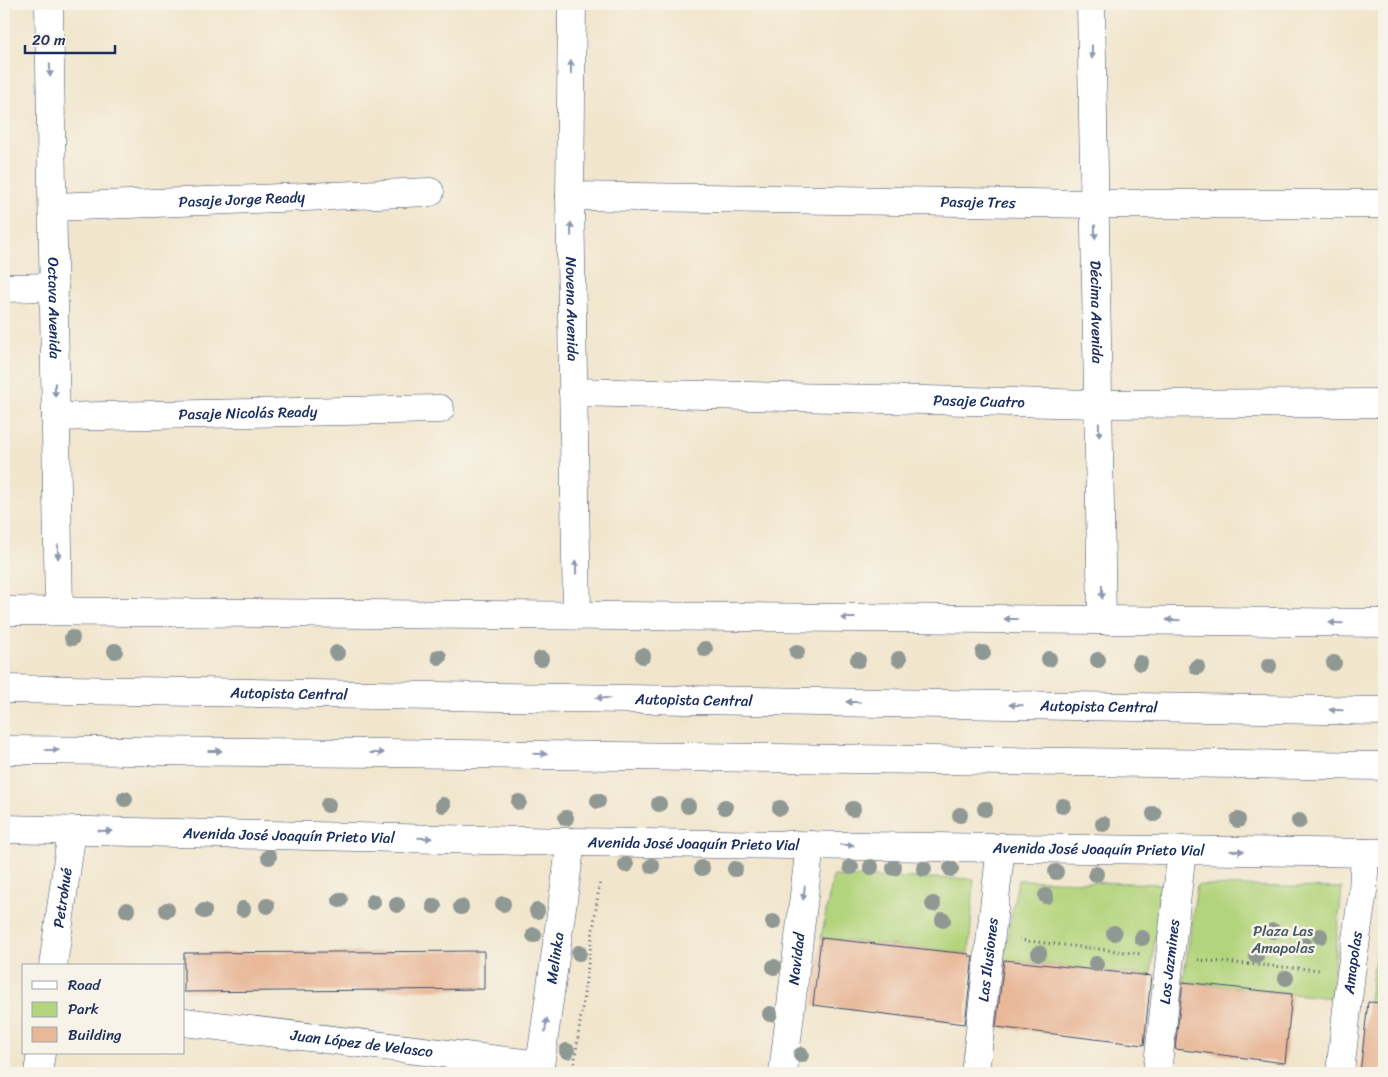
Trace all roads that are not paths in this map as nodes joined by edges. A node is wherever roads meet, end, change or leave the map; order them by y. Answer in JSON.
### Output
{"nodes":[{"id":1,"x":49,"y":4,"type":"edge"},
{"id":2,"x":572,"y":4,"type":"edge"},
{"id":3,"x":1091,"y":4,"type":"edge"},
{"id":4,"x":430,"y":192,"type":"dead end"},
{"id":5,"x":570,"y":196,"type":"junction"},
{"id":6,"x":1095,"y":204,"type":"junction"},
{"id":7,"x":1384,"y":204,"type":"edge"},
{"id":8,"x":52,"y":207,"type":"junction"},
{"id":9,"x":54,"y":287,"type":"junction"},
{"id":10,"x":4,"y":288,"type":"edge"},
{"id":11,"x":573,"y":392,"type":"junction"},
{"id":12,"x":1384,"y":403,"type":"edge"},
{"id":13,"x":1098,"y":404,"type":"junction"},
{"id":14,"x":440,"y":410,"type":"dead end"},
{"id":15,"x":56,"y":417,"type":"junction"},
{"id":16,"x":4,"y":611,"type":"edge"},
{"id":17,"x":59,"y":611,"type":"junction"},
{"id":18,"x":577,"y":615,"type":"junction"},
{"id":19,"x":1102,"y":620,"type":"junction"},
{"id":20,"x":1384,"y":623,"type":"edge"},
{"id":21,"x":4,"y":689,"type":"edge"},
{"id":22,"x":1384,"y":711,"type":"edge"},
{"id":23,"x":4,"y":750,"type":"edge"},
{"id":24,"x":1384,"y":766,"type":"edge"},
{"id":25,"x":4,"y":828,"type":"edge"},
{"id":26,"x":72,"y":830,"type":"junction"},
{"id":27,"x":571,"y":842,"type":"junction"},
{"id":28,"x":810,"y":845,"type":"junction"},
{"id":29,"x":1001,"y":847,"type":"junction"},
{"id":30,"x":1182,"y":850,"type":"junction"},
{"id":31,"x":1374,"y":853,"type":"edge"},
{"id":32,"x":53,"y":964,"type":"edge"},
{"id":33,"x":185,"y":1022,"type":"edge"},
{"id":34,"x":41,"y":1054,"type":"edge"},
{"id":35,"x":540,"y":1069,"type":"edge"},
{"id":36,"x":38,"y":1073,"type":"edge"},
{"id":37,"x":783,"y":1073,"type":"edge"},
{"id":38,"x":975,"y":1073,"type":"edge"},
{"id":39,"x":1157,"y":1073,"type":"edge"},
{"id":40,"x":1340,"y":1073,"type":"edge"}],
"edges":[{"from":1,"to":8,"type":"main road","name":"Octava Avenida","one_way":true},
{"from":5,"to":2,"type":"main road","name":"Novena Avenida","one_way":true},
{"from":3,"to":6,"type":"main road","name":"Décima Avenida","one_way":true},
{"from":4,"to":8,"type":"main road","name":"Pasaje Jorge Ready"},
{"from":5,"to":6,"type":"main road","name":"Pasaje Tres"},
{"from":11,"to":5,"type":"main road","name":"Novena Avenida","one_way":true},
{"from":6,"to":7,"type":"main road","name":"Pasaje Tres"},
{"from":6,"to":13,"type":"main road","name":"Décima Avenida","one_way":true},
{"from":8,"to":9,"type":"main road","name":"Octava Avenida"},
{"from":9,"to":10,"type":"main road"},
{"from":9,"to":15,"type":"main road","name":"Octava Avenida","one_way":true},
{"from":11,"to":13,"type":"main road","name":"Pasaje Cuatro"},
{"from":18,"to":11,"type":"main road","name":"Novena Avenida","one_way":true},
{"from":12,"to":13,"type":"main road","name":"Pasaje Cuatro"},
{"from":13,"to":19,"type":"main road","name":"Décima Avenida","one_way":true},
{"from":14,"to":15,"type":"main road","name":"Pasaje Nicolás Ready"},
{"from":15,"to":17,"type":"main road","name":"Octava Avenida","one_way":true},
{"from":16,"to":17,"type":"main road"},
{"from":17,"to":18,"type":"main road"},
{"from":19,"to":18,"type":"main road","one_way":true},
{"from":20,"to":19,"type":"main road","one_way":true},
{"from":22,"to":21,"type":"main road","name":"Autopista Central","one_way":true},
{"from":23,"to":24,"type":"main road","one_way":true},
{"from":25,"to":26,"type":"main road","name":"Avenida José Joaquín Prieto Vial"},
{"from":26,"to":27,"type":"main road","name":"Avenida José Joaquín Prieto Vial","one_way":true},
{"from":26,"to":32,"type":"main road","name":"Petrohué"},
{"from":27,"to":28,"type":"main road","name":"Avenida José Joaquín Prieto Vial"},
{"from":35,"to":27,"type":"main road","name":"Melinka","one_way":true},
{"from":28,"to":29,"type":"main road","name":"Avenida José Joaquín Prieto Vial","one_way":true},
{"from":28,"to":37,"type":"main road","name":"Navidad","one_way":true},
{"from":29,"to":30,"type":"main road","name":"Avenida José Joaquín Prieto Vial"},
{"from":29,"to":38,"type":"main road","name":"Las Ilusiones"},
{"from":30,"to":31,"type":"main road","name":"Avenida José Joaquín Prieto Vial","one_way":true},
{"from":30,"to":39,"type":"main road","name":"Los Jazmines"},
{"from":31,"to":40,"type":"main road","name":"Amapolas"},
{"from":33,"to":35,"type":"main road","name":"Juan López de Velasco"},
{"from":34,"to":36,"type":"main road"}]}
